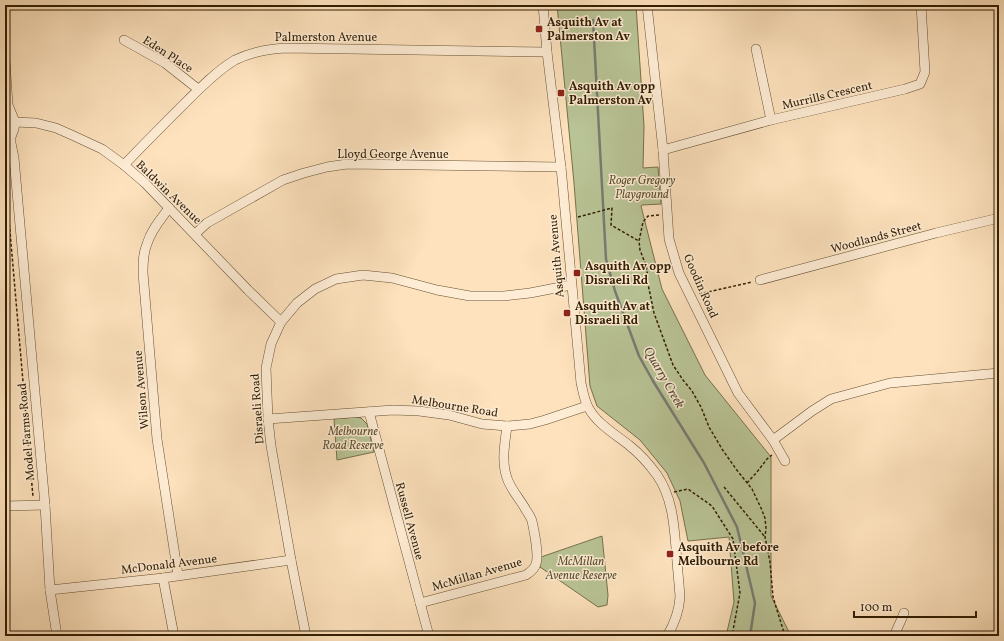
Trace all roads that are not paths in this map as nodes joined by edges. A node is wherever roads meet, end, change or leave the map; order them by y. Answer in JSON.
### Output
{"nodes":[{"id":1,"x":543,"y":5,"type":"edge"},
{"id":2,"x":647,"y":5,"type":"edge"},
{"id":3,"x":921,"y":5,"type":"edge"},
{"id":4,"x":124,"y":40,"type":"dead end"},
{"id":5,"x":756,"y":49,"type":"dead end"},
{"id":6,"x":547,"y":52,"type":"junction"},
{"id":7,"x":5,"y":60,"type":"edge"},
{"id":8,"x":198,"y":89,"type":"junction"},
{"id":9,"x":771,"y":120,"type":"junction"},
{"id":10,"x":15,"y":122,"type":"junction"},
{"id":11,"x":663,"y":150,"type":"junction"},
{"id":12,"x":124,"y":165,"type":"junction"},
{"id":13,"x":561,"y":168,"type":"junction"},
{"id":14,"x":169,"y":208,"type":"junction"},
{"id":15,"x":999,"y":218,"type":"edge"},
{"id":16,"x":195,"y":234,"type":"junction"},
{"id":17,"x":760,"y":280,"type":"road end"},
{"id":18,"x":571,"y":285,"type":"junction"},
{"id":19,"x":281,"y":322,"type":"junction"},
{"id":20,"x":999,"y":373,"type":"edge"},
{"id":21,"x":588,"y":406,"type":"junction"},
{"id":22,"x":368,"y":412,"type":"junction"},
{"id":23,"x":268,"y":419,"type":"junction"},
{"id":24,"x":507,"y":426,"type":"junction"},
{"id":25,"x":773,"y":440,"type":"junction"},
{"id":26,"x":785,"y":461,"type":"dead end"},
{"id":27,"x":45,"y":505,"type":"junction"},
{"id":28,"x":5,"y":506,"type":"edge"},
{"id":29,"x":291,"y":560,"type":"junction"},
{"id":30,"x":178,"y":575,"type":"junction"},
{"id":31,"x":163,"y":578,"type":"junction"},
{"id":32,"x":50,"y":590,"type":"junction"},
{"id":33,"x":420,"y":603,"type":"junction"},
{"id":34,"x":904,"y":613,"type":"dead end"},
{"id":35,"x":57,"y":636,"type":"edge"},
{"id":36,"x":174,"y":636,"type":"edge"},
{"id":37,"x":306,"y":636,"type":"edge"},
{"id":38,"x":428,"y":636,"type":"edge"},
{"id":39,"x":667,"y":636,"type":"edge"},
{"id":40,"x":894,"y":636,"type":"edge"}],
"edges":[{"from":1,"to":6,"type":"street","name":"Asquith Avenue"},
{"from":2,"to":11,"type":"street","name":"Goodin Road"},
{"from":3,"to":9,"type":"street","name":"Murrills Crescent"},
{"from":4,"to":8,"type":"street","name":"Eden Place"},
{"from":5,"to":9,"type":"street"},
{"from":6,"to":8,"type":"street","name":"Palmerston Avenue"},
{"from":6,"to":13,"type":"street","name":"Asquith Avenue"},
{"from":7,"to":10,"type":"street"},
{"from":8,"to":12,"type":"street","name":"Palmerston Avenue"},
{"from":9,"to":11,"type":"street","name":"Murrills Crescent"},
{"from":10,"to":12,"type":"street","name":"Baldwin Avenue"},
{"from":10,"to":27,"type":"street","name":"Model Farms Road"},
{"from":11,"to":25,"type":"street","name":"Goodin Road"},
{"from":12,"to":14,"type":"street","name":"Baldwin Avenue"},
{"from":13,"to":16,"type":"street","name":"Lloyd George Avenue"},
{"from":13,"to":18,"type":"street","name":"Asquith Avenue"},
{"from":14,"to":16,"type":"street","name":"Baldwin Avenue"},
{"from":14,"to":30,"type":"street","name":"Wilson Avenue"},
{"from":15,"to":17,"type":"street","name":"Woodlands Street"},
{"from":16,"to":19,"type":"street","name":"Baldwin Avenue"},
{"from":18,"to":19,"type":"street","name":"Disraeli Road"},
{"from":18,"to":21,"type":"street","name":"Asquith Avenue"},
{"from":19,"to":23,"type":"street","name":"Disraeli Road"},
{"from":20,"to":25,"type":"street"},
{"from":21,"to":24,"type":"street","name":"Melbourne Road"},
{"from":21,"to":39,"type":"street","name":"Asquith Avenue"},
{"from":22,"to":23,"type":"street","name":"Melbourne Road"},
{"from":22,"to":24,"type":"street","name":"Melbourne Road"},
{"from":22,"to":33,"type":"street","name":"Russell Avenue"},
{"from":23,"to":29,"type":"street","name":"Disraeli Road"},
{"from":24,"to":33,"type":"street","name":"McMillan Avenue"},
{"from":25,"to":26,"type":"street","name":"Goodin Road"},
{"from":27,"to":28,"type":"street"},
{"from":27,"to":32,"type":"street","name":"Model Farms Road"},
{"from":29,"to":30,"type":"street","name":"McDonald Avenue"},
{"from":29,"to":37,"type":"street","name":"Disraeli Road"},
{"from":30,"to":31,"type":"street","name":"McDonald Avenue"},
{"from":31,"to":32,"type":"street","name":"McDonald Avenue"},
{"from":31,"to":36,"type":"street"},
{"from":32,"to":35,"type":"street","name":"Model Farms Road"},
{"from":33,"to":38,"type":"street","name":"Russell Avenue"},
{"from":34,"to":40,"type":"street"}]}
